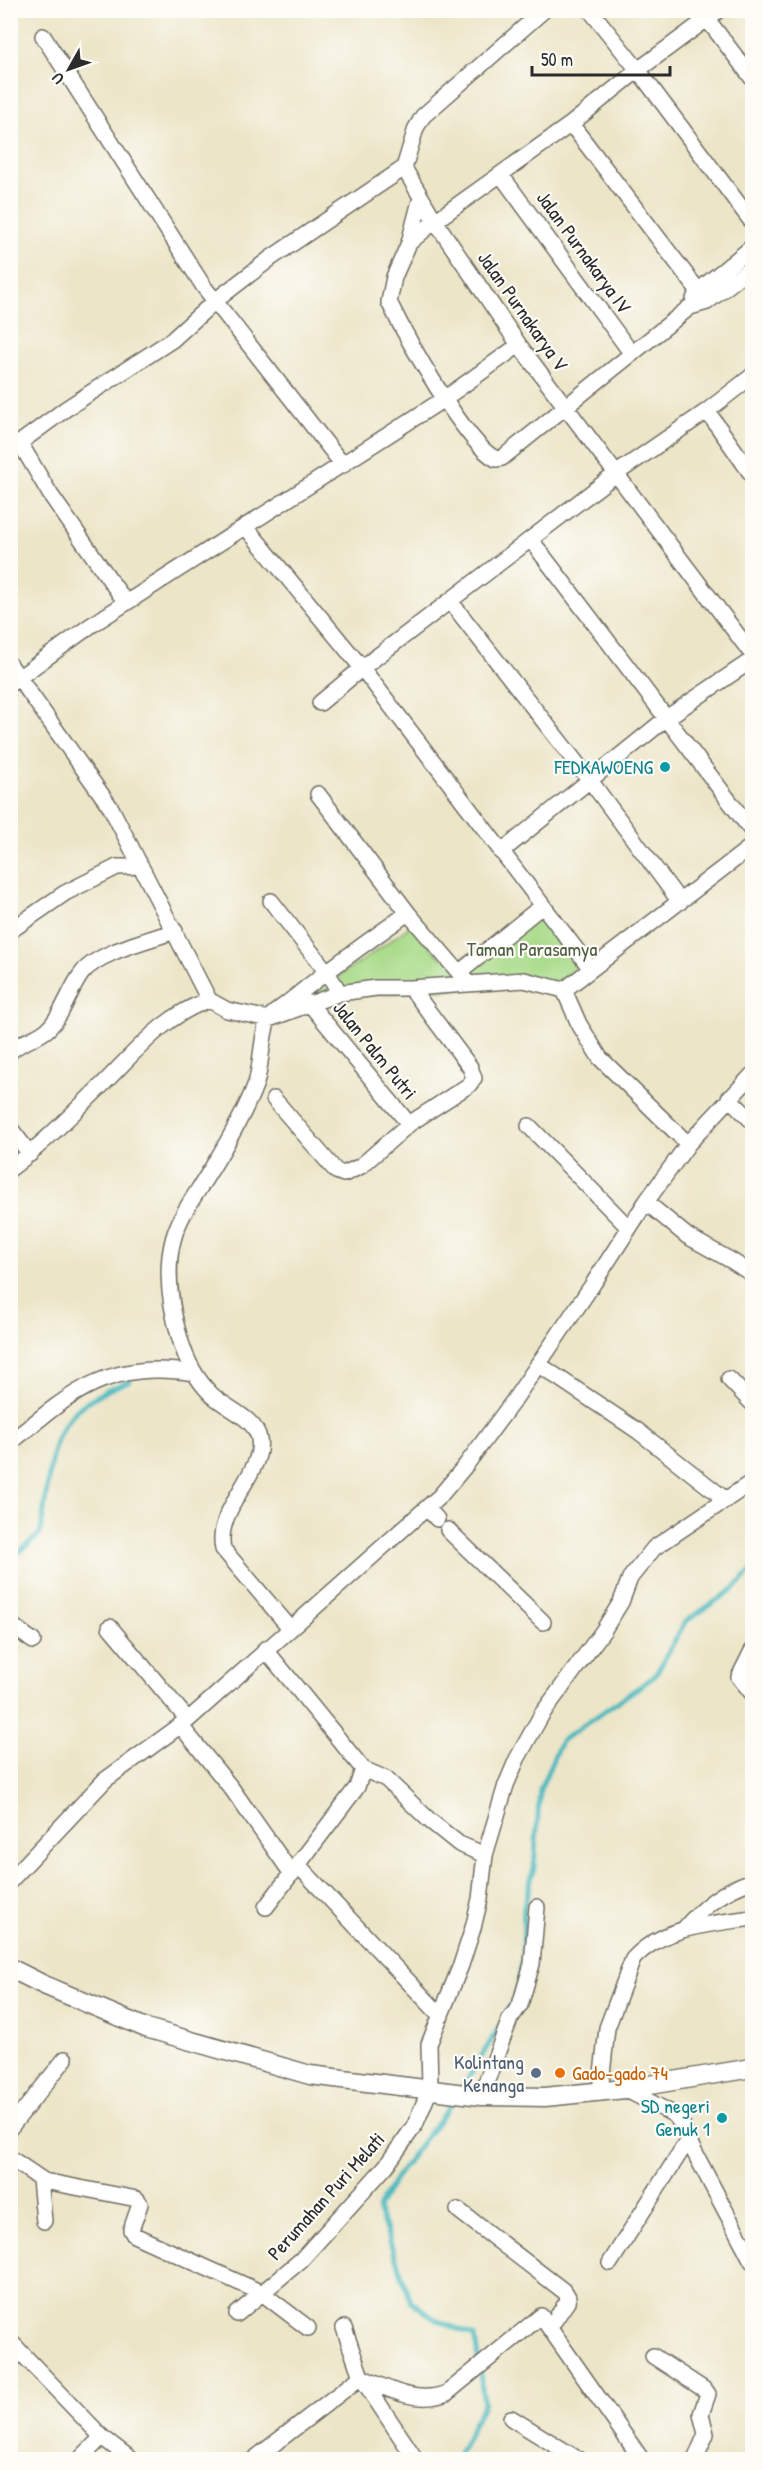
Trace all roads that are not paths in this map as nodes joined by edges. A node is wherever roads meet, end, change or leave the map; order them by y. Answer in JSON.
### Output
{"nodes":[{"id":1,"x":544,"y":10,"type":"edge"},
{"id":2,"x":590,"y":10,"type":"edge"},
{"id":3,"x":713,"y":15,"type":"edge"},
{"id":4,"x":43,"y":36,"type":"dead end"},
{"id":5,"x":638,"y":70,"type":"junction"},
{"id":6,"x":753,"y":78,"type":"edge"},
{"id":7,"x":571,"y":124,"type":"junction"},
{"id":8,"x":404,"y":168,"type":"junction"},
{"id":9,"x":501,"y":175,"type":"junction"},
{"id":10,"x":421,"y":197,"type":"junction"},
{"id":11,"x":435,"y":221,"type":"junction"},
{"id":12,"x":753,"y":222,"type":"edge"},
{"id":13,"x":409,"y":243,"type":"junction"},
{"id":14,"x":753,"y":247,"type":"edge"},
{"id":15,"x":753,"y":267,"type":"edge"},
{"id":16,"x":703,"y":297,"type":"junction"},
{"id":17,"x":215,"y":301,"type":"junction"},
{"id":18,"x":519,"y":345,"type":"junction"},
{"id":19,"x":632,"y":354,"type":"junction"},
{"id":20,"x":753,"y":376,"type":"edge"},
{"id":21,"x":444,"y":399,"type":"junction"},
{"id":22,"x":566,"y":405,"type":"junction"},
{"id":23,"x":707,"y":411,"type":"junction"},
{"id":24,"x":15,"y":446,"type":"edge"},
{"id":25,"x":343,"y":465,"type":"junction"},
{"id":26,"x":617,"y":473,"type":"junction"},
{"id":27,"x":753,"y":475,"type":"edge"},
{"id":28,"x":245,"y":526,"type":"junction"},
{"id":29,"x":531,"y":540,"type":"junction"},
{"id":30,"x":450,"y":601,"type":"junction"},
{"id":31,"x":126,"y":603,"type":"junction"},
{"id":32,"x":753,"y":654,"type":"edge"},
{"id":33,"x":753,"y":660,"type":"edge"},
{"id":34,"x":362,"y":668,"type":"junction"},
{"id":35,"x":13,"y":675,"type":"edge"},
{"id":36,"x":320,"y":703,"type":"dead end"},
{"id":37,"x":668,"y":717,"type":"junction"},
{"id":38,"x":589,"y":779,"type":"junction"},
{"id":39,"x":318,"y":794,"type":"dead end"},
{"id":40,"x":753,"y":831,"type":"edge"},
{"id":41,"x":753,"y":846,"type":"edge"},
{"id":42,"x":501,"y":852,"type":"junction"},
{"id":43,"x":141,"y":866,"type":"junction"},
{"id":44,"x":271,"y":901,"type":"dead end"},
{"id":45,"x":680,"y":902,"type":"junction"},
{"id":46,"x":542,"y":906,"type":"junction"},
{"id":47,"x":408,"y":914,"type":"junction"},
{"id":48,"x":175,"y":931,"type":"junction"},
{"id":49,"x":10,"y":932,"type":"edge"},
{"id":50,"x":591,"y":969,"type":"junction"},
{"id":51,"x":326,"y":970,"type":"junction"},
{"id":52,"x":463,"y":977,"type":"junction"},
{"id":53,"x":411,"y":988,"type":"junction"},
{"id":54,"x":564,"y":990,"type":"junction"},
{"id":55,"x":340,"y":993,"type":"junction"},
{"id":56,"x":208,"y":1000,"type":"junction"},
{"id":57,"x":309,"y":1003,"type":"junction"},
{"id":58,"x":269,"y":1019,"type":"junction"},
{"id":59,"x":10,"y":1052,"type":"edge"},
{"id":60,"x":753,"y":1075,"type":"edge"},
{"id":61,"x":729,"y":1098,"type":"junction"},
{"id":62,"x":274,"y":1099,"type":"dead end"},
{"id":63,"x":753,"y":1121,"type":"edge"},
{"id":64,"x":409,"y":1124,"type":"junction"},
{"id":65,"x":529,"y":1125,"type":"dead end"},
{"id":66,"x":10,"y":1128,"type":"edge"},
{"id":67,"x":688,"y":1144,"type":"junction"},
{"id":68,"x":30,"y":1154,"type":"junction"},
{"id":69,"x":10,"y":1169,"type":"edge"},
{"id":70,"x":646,"y":1202,"type":"junction"},
{"id":71,"x":629,"y":1228,"type":"junction"},
{"id":72,"x":753,"y":1274,"type":"edge"},
{"id":73,"x":538,"y":1364,"type":"junction"},
{"id":74,"x":194,"y":1373,"type":"junction"},
{"id":75,"x":729,"y":1379,"type":"dead end"},
{"id":76,"x":753,"y":1403,"type":"edge"},
{"id":77,"x":10,"y":1443,"type":"edge"},
{"id":78,"x":753,"y":1482,"type":"edge"},
{"id":79,"x":726,"y":1500,"type":"junction"},
{"id":80,"x":438,"y":1519,"type":"junction"},
{"id":81,"x":543,"y":1622,"type":"dead end"},
{"id":82,"x":10,"y":1624,"type":"edge"},
{"id":83,"x":110,"y":1627,"type":"dead end"},
{"id":84,"x":290,"y":1628,"type":"junction"},
{"id":85,"x":33,"y":1641,"type":"dead end"},
{"id":86,"x":266,"y":1649,"type":"junction"},
{"id":87,"x":753,"y":1651,"type":"edge"},
{"id":88,"x":753,"y":1693,"type":"edge"},
{"id":89,"x":184,"y":1722,"type":"junction"},
{"id":90,"x":363,"y":1769,"type":"junction"},
{"id":91,"x":485,"y":1855,"type":"junction"},
{"id":92,"x":295,"y":1870,"type":"junction"},
{"id":93,"x":10,"y":1881,"type":"edge"},
{"id":94,"x":753,"y":1881,"type":"edge"},
{"id":95,"x":266,"y":1906,"type":"dead end"},
{"id":96,"x":537,"y":1907,"type":"dead end"},
{"id":97,"x":753,"y":1918,"type":"edge"},
{"id":98,"x":684,"y":1929,"type":"junction"},
{"id":99,"x":12,"y":1971,"type":"edge"},
{"id":100,"x":441,"y":2016,"type":"junction"},
{"id":101,"x":64,"y":2059,"type":"dead end"},
{"id":102,"x":753,"y":2068,"type":"edge"},
{"id":103,"x":434,"y":2089,"type":"junction"},
{"id":104,"x":626,"y":2089,"type":"junction"},
{"id":105,"x":600,"y":2093,"type":"junction"},
{"id":106,"x":477,"y":2095,"type":"junction"},
{"id":107,"x":10,"y":2128,"type":"edge"},
{"id":108,"x":688,"y":2140,"type":"junction"},
{"id":109,"x":10,"y":2158,"type":"edge"},
{"id":110,"x":40,"y":2179,"type":"junction"},
{"id":111,"x":458,"y":2210,"type":"dead end"},
{"id":112,"x":44,"y":2221,"type":"dead end"},
{"id":113,"x":753,"y":2261,"type":"edge"},
{"id":114,"x":610,"y":2263,"type":"dead end"},
{"id":115,"x":262,"y":2293,"type":"junction"},
{"id":116,"x":237,"y":2314,"type":"dead end"},
{"id":117,"x":550,"y":2327,"type":"junction"},
{"id":118,"x":308,"y":2328,"type":"dead end"},
{"id":119,"x":344,"y":2328,"type":"dead end"},
{"id":120,"x":10,"y":2341,"type":"edge"},
{"id":121,"x":653,"y":2356,"type":"dead end"},
{"id":122,"x":361,"y":2377,"type":"junction"},
{"id":123,"x":511,"y":2418,"type":"dead end"},
{"id":124,"x":102,"y":2437,"type":"junction"},
{"id":125,"x":79,"y":2460,"type":"edge"},
{"id":126,"x":132,"y":2460,"type":"edge"},
{"id":127,"x":253,"y":2460,"type":"edge"},
{"id":128,"x":416,"y":2460,"type":"edge"},
{"id":129,"x":579,"y":2460,"type":"edge"},
{"id":130,"x":642,"y":2460,"type":"edge"},
{"id":131,"x":695,"y":2460,"type":"edge"}],
"edges":[{"from":1,"to":8,"type":"street"},
{"from":2,"to":5,"type":"street"},
{"from":3,"to":5,"type":"street"},
{"from":3,"to":6,"type":"street"},
{"from":4,"to":17,"type":"street"},
{"from":5,"to":7,"type":"street"},
{"from":5,"to":12,"type":"street"},
{"from":7,"to":9,"type":"street"},
{"from":7,"to":16,"type":"street"},
{"from":8,"to":10,"type":"street","name":"Jalan Purnakarya V"},
{"from":8,"to":17,"type":"street"},
{"from":9,"to":11,"type":"street"},
{"from":9,"to":19,"type":"street","name":"Jalan Purnakarya IV"},
{"from":10,"to":11,"type":"street","name":"Jalan Purnakarya V"},
{"from":10,"to":13,"type":"street"},
{"from":11,"to":13,"type":"street"},
{"from":11,"to":18,"type":"street","name":"Jalan Purnakarya V"},
{"from":13,"to":21,"type":"street"},
{"from":14,"to":16,"type":"street"},
{"from":15,"to":16,"type":"street"},
{"from":16,"to":19,"type":"street"},
{"from":17,"to":24,"type":"street"},
{"from":17,"to":25,"type":"street"},
{"from":18,"to":21,"type":"street"},
{"from":18,"to":22,"type":"street","name":"Jalan Purnakarya V"},
{"from":19,"to":22,"type":"street"},
{"from":20,"to":23,"type":"street"},
{"from":21,"to":22,"type":"street"},
{"from":21,"to":25,"type":"street"},
{"from":22,"to":26,"type":"street","name":"Jalan Purnakarya V"},
{"from":23,"to":26,"type":"street"},
{"from":23,"to":27,"type":"street"},
{"from":24,"to":31,"type":"street"},
{"from":25,"to":28,"type":"street"},
{"from":26,"to":29,"type":"street"},
{"from":26,"to":32,"type":"street","name":"Jalan Purnakarya V"},
{"from":28,"to":31,"type":"street"},
{"from":28,"to":34,"type":"street"},
{"from":29,"to":30,"type":"street"},
{"from":29,"to":37,"type":"street"},
{"from":30,"to":34,"type":"street"},
{"from":30,"to":38,"type":"street"},
{"from":31,"to":35,"type":"street"},
{"from":33,"to":37,"type":"street"},
{"from":34,"to":36,"type":"street"},
{"from":34,"to":42,"type":"street"},
{"from":35,"to":43,"type":"street"},
{"from":37,"to":38,"type":"street"},
{"from":37,"to":40,"type":"street"},
{"from":38,"to":42,"type":"street"},
{"from":38,"to":45,"type":"street"},
{"from":39,"to":47,"type":"street"},
{"from":41,"to":45,"type":"street"},
{"from":42,"to":46,"type":"street"},
{"from":43,"to":48,"type":"street"},
{"from":43,"to":49,"type":"street"},
{"from":44,"to":51,"type":"street"},
{"from":45,"to":50,"type":"street"},
{"from":46,"to":50,"type":"street"},
{"from":46,"to":52,"type":"street"},
{"from":47,"to":51,"type":"street"},
{"from":47,"to":52,"type":"street"},
{"from":48,"to":56,"type":"street"},
{"from":48,"to":59,"type":"street"},
{"from":50,"to":54,"type":"street"},
{"from":51,"to":55,"type":"street"},
{"from":51,"to":58,"type":"street"},
{"from":52,"to":53,"type":"street"},
{"from":52,"to":54,"type":"street"},
{"from":53,"to":55,"type":"street"},
{"from":53,"to":64,"type":"street"},
{"from":54,"to":67,"type":"street"},
{"from":55,"to":57,"type":"street"},
{"from":56,"to":58,"type":"street"},
{"from":56,"to":68,"type":"street"},
{"from":57,"to":58,"type":"street"},
{"from":57,"to":64,"type":"street","name":"Jalan Palm Putri"},
{"from":58,"to":74,"type":"street"},
{"from":60,"to":61,"type":"street"},
{"from":61,"to":63,"type":"street"},
{"from":61,"to":67,"type":"street"},
{"from":62,"to":64,"type":"street"},
{"from":65,"to":71,"type":"street"},
{"from":66,"to":68,"type":"street"},
{"from":67,"to":70,"type":"street"},
{"from":68,"to":69,"type":"street"},
{"from":70,"to":71,"type":"street"},
{"from":70,"to":72,"type":"street"},
{"from":71,"to":73,"type":"street"},
{"from":73,"to":79,"type":"street"},
{"from":73,"to":80,"type":"street"},
{"from":74,"to":77,"type":"street"},
{"from":74,"to":84,"type":"street"},
{"from":75,"to":76,"type":"street"},
{"from":78,"to":79,"type":"street"},
{"from":79,"to":91,"type":"street"},
{"from":80,"to":81,"type":"street"},
{"from":80,"to":84,"type":"street"},
{"from":82,"to":85,"type":"street"},
{"from":83,"to":89,"type":"street"},
{"from":84,"to":86,"type":"street"},
{"from":86,"to":89,"type":"street"},
{"from":86,"to":90,"type":"street"},
{"from":87,"to":88,"type":"street"},
{"from":89,"to":92,"type":"street"},
{"from":89,"to":93,"type":"street"},
{"from":90,"to":91,"type":"street"},
{"from":90,"to":92,"type":"street"},
{"from":91,"to":100,"type":"street"},
{"from":92,"to":95,"type":"street"},
{"from":92,"to":100,"type":"street"},
{"from":94,"to":98,"type":"street"},
{"from":96,"to":106,"type":"street"},
{"from":97,"to":98,"type":"street"},
{"from":98,"to":105,"type":"street"},
{"from":99,"to":103,"type":"street"},
{"from":100,"to":103,"type":"street"},
{"from":101,"to":107,"type":"street"},
{"from":102,"to":104,"type":"street"},
{"from":103,"to":106,"type":"street"},
{"from":103,"to":115,"type":"street","name":"Perumahan Puri Melati"},
{"from":104,"to":105,"type":"street"},
{"from":104,"to":108,"type":"street"},
{"from":105,"to":106,"type":"street"},
{"from":108,"to":113,"type":"street"},
{"from":108,"to":114,"type":"street"},
{"from":109,"to":110,"type":"street"},
{"from":110,"to":112,"type":"street"},
{"from":110,"to":115,"type":"street"},
{"from":111,"to":117,"type":"street"},
{"from":115,"to":116,"type":"street","name":"Perumahan Puri Melati"},
{"from":115,"to":118,"type":"street"},
{"from":117,"to":122,"type":"street"},
{"from":117,"to":130,"type":"street"},
{"from":119,"to":122,"type":"street"},
{"from":120,"to":124,"type":"street"},
{"from":121,"to":131,"type":"street"},
{"from":122,"to":127,"type":"street"},
{"from":122,"to":128,"type":"street"},
{"from":123,"to":129,"type":"street"},
{"from":124,"to":125,"type":"street"},
{"from":124,"to":126,"type":"street"}]}
